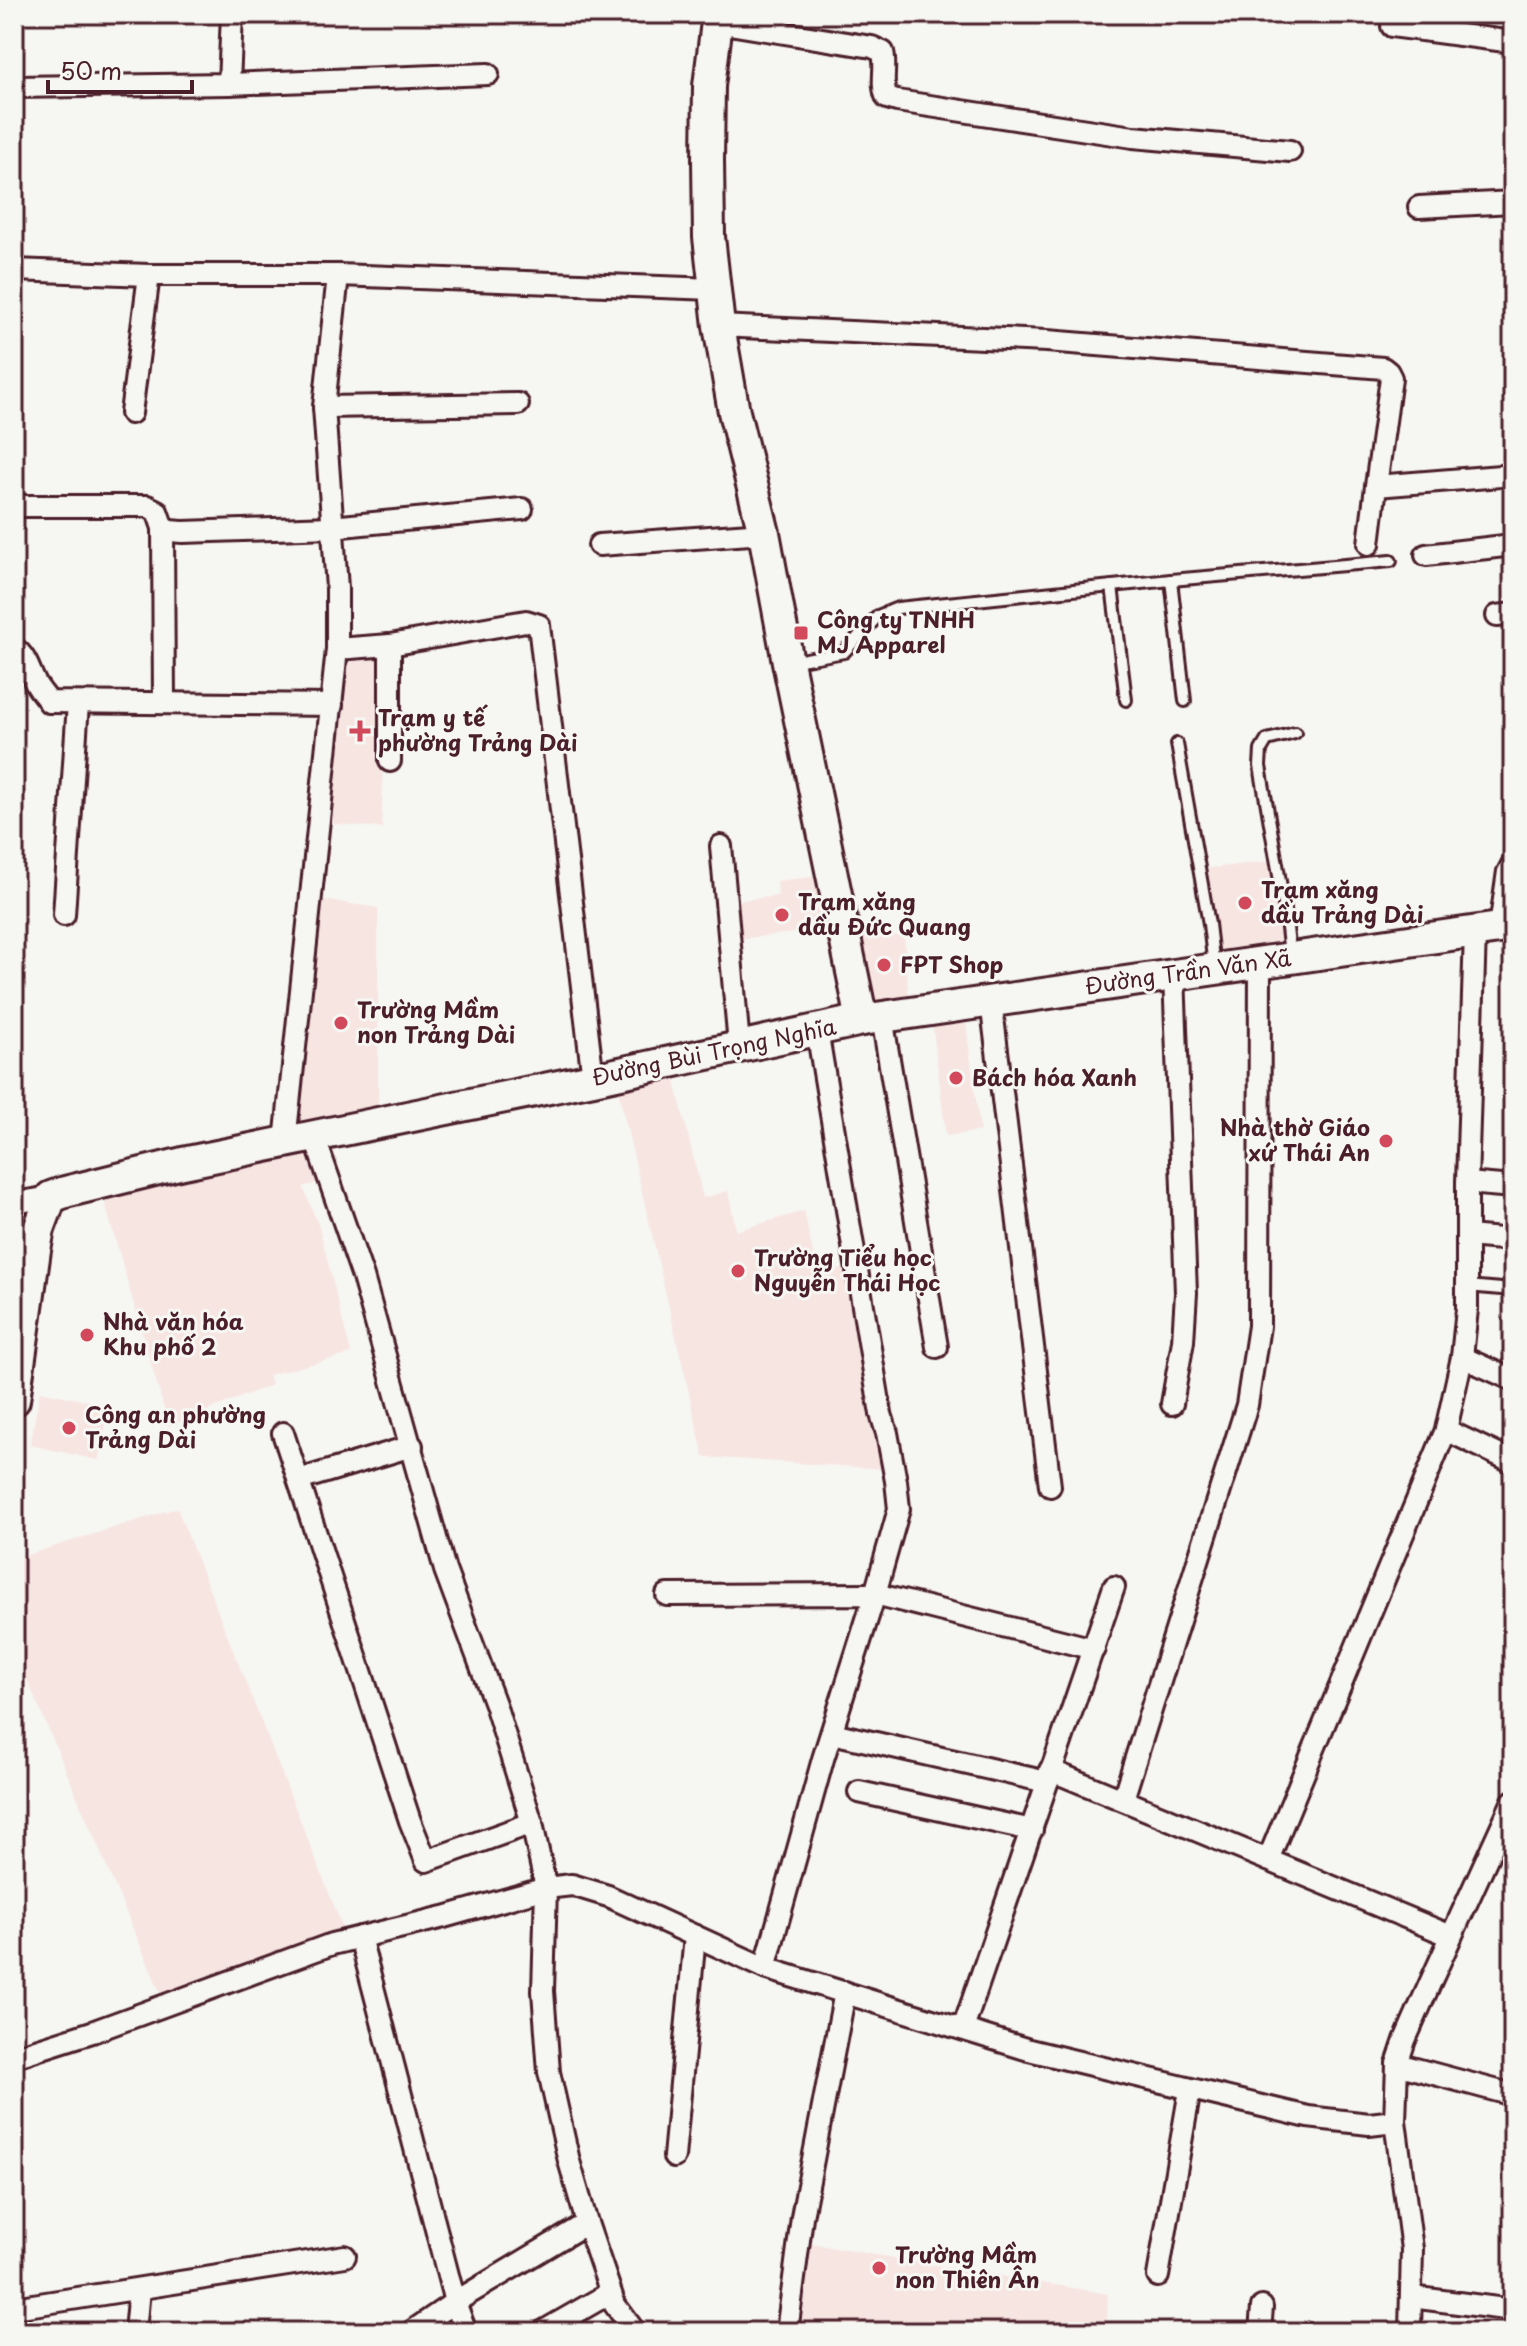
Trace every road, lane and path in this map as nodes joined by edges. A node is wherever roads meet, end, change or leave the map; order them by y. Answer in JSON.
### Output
{"nodes":[{"id":1,"x":232,"y":14,"type":"edge"},
{"id":2,"x":717,"y":18,"type":"edge"},
{"id":3,"x":1392,"y":26,"type":"dead end"},
{"id":4,"x":1513,"y":42,"type":"edge"},
{"id":5,"x":488,"y":74,"type":"dead end"},
{"id":6,"x":229,"y":84,"type":"junction"},
{"id":7,"x":14,"y":87,"type":"edge"},
{"id":8,"x":1290,"y":151,"type":"dead end"},
{"id":9,"x":1513,"y":202,"type":"edge"},
{"id":10,"x":1419,"y":207,"type":"dead end"},
{"id":11,"x":14,"y":270,"type":"edge"},
{"id":12,"x":149,"y":275,"type":"junction"},
{"id":13,"x":338,"y":275,"type":"junction"},
{"id":14,"x":714,"y":289,"type":"junction"},
{"id":15,"x":719,"y":326,"type":"junction"},
{"id":16,"x":518,"y":404,"type":"dead end"},
{"id":17,"x":324,"y":407,"type":"junction"},
{"id":18,"x":131,"y":413,"type":"dead end"},
{"id":19,"x":1513,"y":475,"type":"edge"},
{"id":20,"x":1376,"y":486,"type":"junction"},
{"id":21,"x":14,"y":506,"type":"edge"},
{"id":22,"x":522,"y":509,"type":"dead end"},
{"id":23,"x":331,"y":527,"type":"junction"},
{"id":24,"x":163,"y":528,"type":"junction"},
{"id":25,"x":764,"y":533,"type":"junction"},
{"id":26,"x":1369,"y":544,"type":"dead end"},
{"id":27,"x":599,"y":545,"type":"dead end"},
{"id":28,"x":1513,"y":545,"type":"edge"},
{"id":29,"x":1426,"y":555,"type":"dead end"},
{"id":30,"x":1391,"y":561,"type":"dead end"},
{"id":31,"x":1171,"y":580,"type":"junction"},
{"id":32,"x":1112,"y":586,"type":"junction"},
{"id":33,"x":390,"y":645,"type":"junction"},
{"id":34,"x":14,"y":648,"type":"edge"},
{"id":35,"x":337,"y":649,"type":"junction"},
{"id":36,"x":788,"y":662,"type":"junction"},
{"id":37,"x":1126,"y":700,"type":"dead end"},
{"id":38,"x":1185,"y":701,"type":"dead end"},
{"id":39,"x":78,"y":703,"type":"junction"},
{"id":40,"x":164,"y":703,"type":"junction"},
{"id":41,"x":332,"y":705,"type":"junction"},
{"id":42,"x":1295,"y":733,"type":"dead end"},
{"id":43,"x":1177,"y":744,"type":"dead end"},
{"id":44,"x":390,"y":761,"type":"dead end"},
{"id":45,"x":721,"y":846,"type":"dead end"},
{"id":46,"x":1513,"y":852,"type":"edge"},
{"id":47,"x":64,"y":915,"type":"dead end"},
{"id":48,"x":1494,"y":929,"type":"edge"},
{"id":49,"x":1291,"y":957,"type":"junction"},
{"id":50,"x":1260,"y":962,"type":"junction"},
{"id":51,"x":1214,"y":969,"type":"junction"},
{"id":52,"x":1174,"y":974,"type":"junction"},
{"id":53,"x":991,"y":1001,"type":"junction"},
{"id":54,"x":872,"y":1018,"type":"junction"},
{"id":55,"x":817,"y":1030,"type":"junction"},
{"id":56,"x":739,"y":1045,"type":"junction"},
{"id":57,"x":593,"y":1079,"type":"junction"},
{"id":58,"x":314,"y":1136,"type":"junction"},
{"id":59,"x":285,"y":1142,"type":"junction"},
{"id":60,"x":1467,"y":1183,"type":"junction"},
{"id":61,"x":1513,"y":1187,"type":"edge"},
{"id":62,"x":51,"y":1197,"type":"junction"},
{"id":63,"x":14,"y":1203,"type":"edge"},
{"id":64,"x":1467,"y":1236,"type":"junction"},
{"id":65,"x":1513,"y":1240,"type":"edge"},
{"id":66,"x":1467,"y":1286,"type":"junction"},
{"id":67,"x":1513,"y":1290,"type":"edge"},
{"id":68,"x":937,"y":1347,"type":"dead end"},
{"id":69,"x":1462,"y":1357,"type":"junction"},
{"id":70,"x":1513,"y":1380,"type":"edge"},
{"id":71,"x":14,"y":1400,"type":"edge"},
{"id":72,"x":1172,"y":1404,"type":"dead end"},
{"id":73,"x":1446,"y":1430,"type":"junction"},
{"id":74,"x":283,"y":1433,"type":"dead end"},
{"id":75,"x":412,"y":1446,"type":"junction"},
{"id":76,"x":1513,"y":1462,"type":"edge"},
{"id":77,"x":299,"y":1480,"type":"junction"},
{"id":78,"x":1050,"y":1486,"type":"dead end"},
{"id":79,"x":1114,"y":1587,"type":"dead end"},
{"id":80,"x":875,"y":1594,"type":"junction"},
{"id":81,"x":667,"y":1595,"type":"dead end"},
{"id":82,"x":1094,"y":1649,"type":"junction"},
{"id":83,"x":832,"y":1733,"type":"junction"},
{"id":84,"x":1048,"y":1776,"type":"junction"},
{"id":85,"x":859,"y":1792,"type":"dead end"},
{"id":86,"x":1123,"y":1799,"type":"junction"},
{"id":87,"x":1513,"y":1801,"type":"edge"},
{"id":88,"x":532,"y":1823,"type":"junction"},
{"id":89,"x":1032,"y":1830,"type":"junction"},
{"id":90,"x":1268,"y":1860,"type":"junction"},
{"id":91,"x":546,"y":1888,"type":"junction"},
{"id":92,"x":695,"y":1936,"type":"junction"},
{"id":93,"x":1451,"y":1936,"type":"junction"},
{"id":94,"x":360,"y":1937,"type":"junction"},
{"id":95,"x":765,"y":1968,"type":"junction"},
{"id":96,"x":845,"y":1992,"type":"junction"},
{"id":97,"x":963,"y":2029,"type":"junction"},
{"id":98,"x":14,"y":2057,"type":"edge"},
{"id":99,"x":1397,"y":2064,"type":"junction"},
{"id":100,"x":1190,"y":2090,"type":"junction"},
{"id":101,"x":1513,"y":2095,"type":"edge"},
{"id":102,"x":1395,"y":2121,"type":"junction"},
{"id":103,"x":674,"y":2157,"type":"dead end"},
{"id":104,"x":587,"y":2223,"type":"junction"},
{"id":105,"x":345,"y":2256,"type":"dead end"},
{"id":106,"x":1158,"y":2276,"type":"dead end"},
{"id":107,"x":139,"y":2289,"type":"junction"},
{"id":108,"x":610,"y":2293,"type":"junction"},
{"id":109,"x":1411,"y":2297,"type":"junction"},
{"id":110,"x":455,"y":2302,"type":"junction"},
{"id":111,"x":1262,"y":2307,"type":"dead end"},
{"id":112,"x":14,"y":2308,"type":"edge"},
{"id":113,"x":1513,"y":2310,"type":"edge"},
{"id":114,"x":135,"y":2332,"type":"edge"},
{"id":115,"x":411,"y":2332,"type":"edge"},
{"id":116,"x":466,"y":2332,"type":"edge"},
{"id":117,"x":542,"y":2332,"type":"edge"},
{"id":118,"x":635,"y":2332,"type":"edge"},
{"id":119,"x":787,"y":2332,"type":"edge"},
{"id":120,"x":1260,"y":2332,"type":"edge"},
{"id":121,"x":1410,"y":2332,"type":"edge"}],
"edges":[{"from":1,"to":6,"type":"street"},
{"from":2,"to":8,"type":"street"},
{"from":2,"to":14,"type":"street","name":"Đường Bùi Trọng Nghĩa"},
{"from":3,"to":4,"type":"street"},
{"from":5,"to":6,"type":"street"},
{"from":6,"to":7,"type":"street"},
{"from":9,"to":10,"type":"street"},
{"from":11,"to":12,"type":"street"},
{"from":12,"to":13,"type":"street"},
{"from":12,"to":18,"type":"street"},
{"from":13,"to":14,"type":"street"},
{"from":13,"to":17,"type":"street"},
{"from":14,"to":15,"type":"street","name":"Đường Bùi Trọng Nghĩa"},
{"from":15,"to":20,"type":"street"},
{"from":15,"to":25,"type":"street","name":"Đường Bùi Trọng Nghĩa"},
{"from":16,"to":17,"type":"street"},
{"from":17,"to":23,"type":"street"},
{"from":19,"to":20,"type":"street"},
{"from":20,"to":26,"type":"street"},
{"from":21,"to":24,"type":"street"},
{"from":22,"to":23,"type":"street"},
{"from":23,"to":24,"type":"street"},
{"from":23,"to":35,"type":"street"},
{"from":24,"to":40,"type":"street"},
{"from":25,"to":27,"type":"street"},
{"from":25,"to":36,"type":"street","name":"Đường Bùi Trọng Nghĩa"},
{"from":28,"to":29,"type":"street"},
{"from":30,"to":31,"type":"lane"},
{"from":31,"to":32,"type":"lane"},
{"from":31,"to":38,"type":"lane"},
{"from":32,"to":36,"type":"lane"},
{"from":32,"to":37,"type":"lane"},
{"from":33,"to":35,"type":"street"},
{"from":33,"to":44,"type":"street"},
{"from":33,"to":57,"type":"street"},
{"from":34,"to":39,"type":"street"},
{"from":35,"to":41,"type":"street"},
{"from":36,"to":54,"type":"street","name":"Đường Bùi Trọng Nghĩa"},
{"from":39,"to":40,"type":"street"},
{"from":39,"to":47,"type":"street"},
{"from":40,"to":41,"type":"street"},
{"from":41,"to":59,"type":"street"},
{"from":42,"to":49,"type":"lane"},
{"from":43,"to":51,"type":"lane"},
{"from":45,"to":56,"type":"street"},
{"from":46,"to":48,"type":"lane"},
{"from":48,"to":49,"type":"street","name":"Đường Trần Văn Xã"},
{"from":48,"to":60,"type":"street"},
{"from":49,"to":50,"type":"street","name":"Đường Trần Văn Xã"},
{"from":50,"to":51,"type":"street","name":"Đường Trần Văn Xã"},
{"from":50,"to":86,"type":"street"},
{"from":51,"to":52,"type":"street","name":"Đường Trần Văn Xã"},
{"from":52,"to":53,"type":"street","name":"Đường Trần Văn Xã"},
{"from":52,"to":72,"type":"street"},
{"from":53,"to":54,"type":"street","name":"Đường Trần Văn Xã"},
{"from":53,"to":78,"type":"street"},
{"from":54,"to":55,"type":"street","name":"Đường Bùi Trọng Nghĩa"},
{"from":54,"to":68,"type":"street"},
{"from":55,"to":56,"type":"street","name":"Đường Bùi Trọng Nghĩa"},
{"from":55,"to":80,"type":"street"},
{"from":56,"to":57,"type":"street","name":"Đường Bùi Trọng Nghĩa"},
{"from":57,"to":58,"type":"street","name":"Đường Bùi Trọng Nghĩa"},
{"from":58,"to":59,"type":"street","name":"Đường Bùi Trọng Nghĩa"},
{"from":58,"to":75,"type":"street"},
{"from":59,"to":62,"type":"street","name":"Đường Bùi Trọng Nghĩa"},
{"from":60,"to":61,"type":"street"},
{"from":60,"to":64,"type":"street"},
{"from":62,"to":63,"type":"street"},
{"from":62,"to":71,"type":"street"},
{"from":64,"to":65,"type":"street"},
{"from":64,"to":66,"type":"street"},
{"from":66,"to":67,"type":"lane"},
{"from":66,"to":69,"type":"street"},
{"from":69,"to":70,"type":"street"},
{"from":69,"to":73,"type":"street"},
{"from":73,"to":76,"type":"street"},
{"from":73,"to":90,"type":"street"},
{"from":74,"to":77,"type":"street"},
{"from":75,"to":77,"type":"street"},
{"from":75,"to":88,"type":"street"},
{"from":77,"to":88,"type":"street"},
{"from":79,"to":82,"type":"street"},
{"from":80,"to":81,"type":"street"},
{"from":80,"to":82,"type":"street"},
{"from":80,"to":83,"type":"street"},
{"from":82,"to":84,"type":"street"},
{"from":83,"to":84,"type":"street"},
{"from":83,"to":95,"type":"street"},
{"from":84,"to":86,"type":"street"},
{"from":84,"to":89,"type":"street"},
{"from":85,"to":89,"type":"street"},
{"from":86,"to":90,"type":"street"},
{"from":87,"to":93,"type":"street"},
{"from":88,"to":91,"type":"street"},
{"from":89,"to":97,"type":"street"},
{"from":90,"to":93,"type":"street"},
{"from":91,"to":92,"type":"street"},
{"from":91,"to":94,"type":"street"},
{"from":91,"to":104,"type":"street"},
{"from":92,"to":95,"type":"street"},
{"from":92,"to":103,"type":"street"},
{"from":93,"to":99,"type":"street"},
{"from":94,"to":98,"type":"street"},
{"from":94,"to":110,"type":"street"},
{"from":95,"to":96,"type":"street"},
{"from":96,"to":97,"type":"street"},
{"from":96,"to":119,"type":"street"},
{"from":97,"to":100,"type":"street"},
{"from":99,"to":101,"type":"street"},
{"from":99,"to":102,"type":"street"},
{"from":100,"to":102,"type":"street"},
{"from":100,"to":106,"type":"street"},
{"from":102,"to":109,"type":"street"},
{"from":104,"to":108,"type":"street"},
{"from":104,"to":110,"type":"street"},
{"from":105,"to":107,"type":"street"},
{"from":107,"to":112,"type":"street"},
{"from":107,"to":114,"type":"street"},
{"from":108,"to":117,"type":"street"},
{"from":108,"to":118,"type":"street"},
{"from":109,"to":113,"type":"street"},
{"from":109,"to":121,"type":"street"},
{"from":110,"to":115,"type":"street"},
{"from":110,"to":116,"type":"street"},
{"from":111,"to":120,"type":"street"}]}
